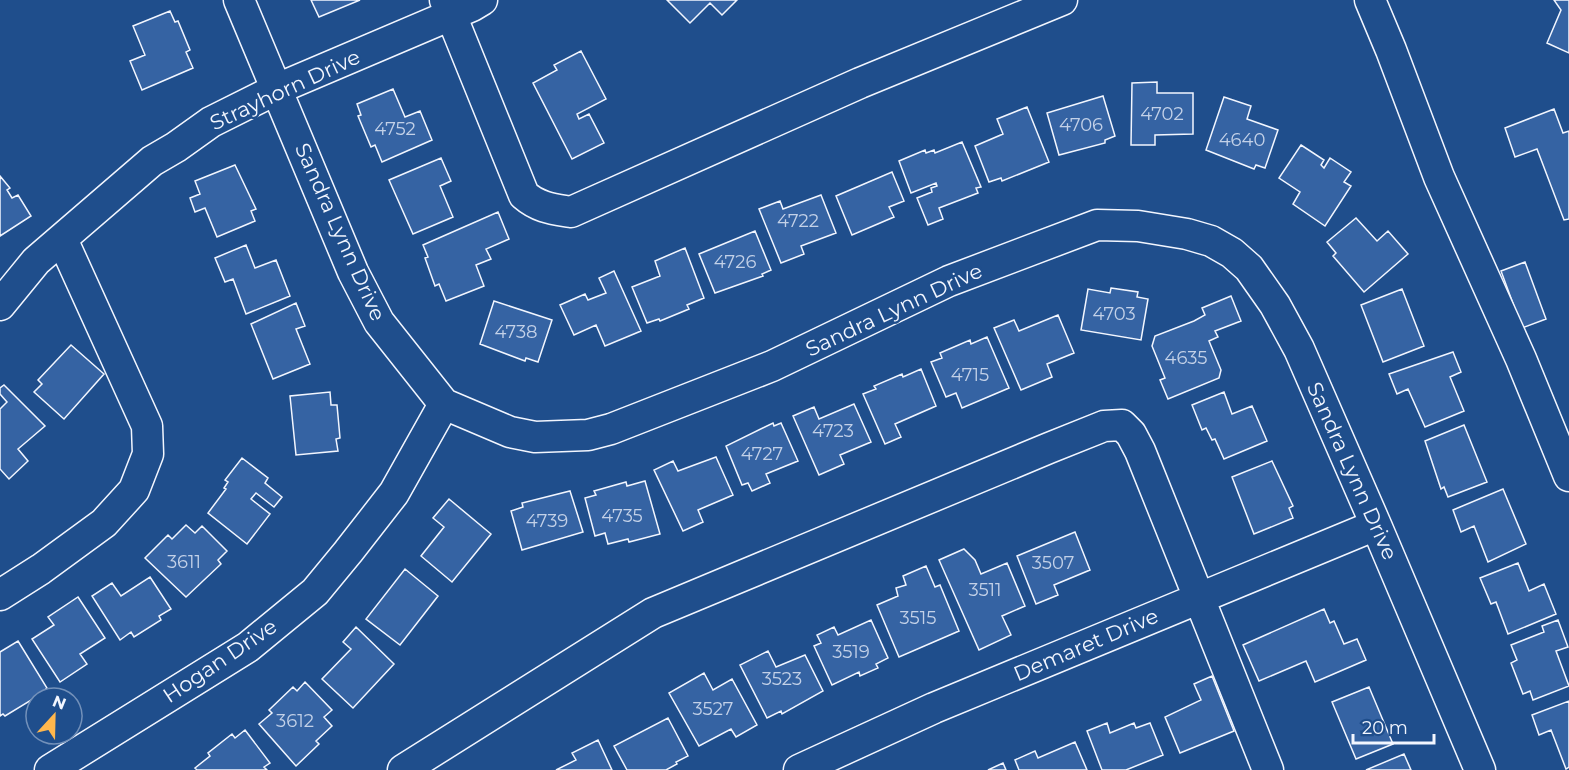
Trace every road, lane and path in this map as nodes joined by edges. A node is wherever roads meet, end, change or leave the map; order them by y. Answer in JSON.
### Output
{"nodes":[{"id":1,"x":239,"y":0,"type":"edge"},
{"id":2,"x":482,"y":0,"type":"edge"},
{"id":3,"x":1062,"y":0,"type":"edge"},
{"id":4,"x":1370,"y":0,"type":"edge"},
{"id":5,"x":448,"y":7,"type":"edge"},
{"id":6,"x":277,"y":89,"type":"junction"},
{"id":7,"x":62,"y":239,"type":"junction"},
{"id":8,"x":0,"y":305,"type":"edge"},
{"id":9,"x":444,"y":404,"type":"junction"},
{"id":10,"x":1569,"y":476,"type":"edge"},
{"id":11,"x":1376,"y":525,"type":"junction"},
{"id":12,"x":0,"y":595,"type":"edge"},
{"id":13,"x":1199,"y":598,"type":"junction"},
{"id":14,"x":50,"y":770,"type":"edge"},
{"id":15,"x":403,"y":770,"type":"edge"},
{"id":16,"x":799,"y":770,"type":"edge"},
{"id":17,"x":1268,"y":770,"type":"edge"},
{"id":18,"x":1480,"y":770,"type":"edge"}],
"edges":[{"from":1,"to":6,"type":"street","name":"Sandra Lynn Drive"},
{"from":2,"to":5,"type":"street","name":"Strayhorn Drive"},
{"from":3,"to":5,"type":"street"},
{"from":4,"to":10,"type":"street"},
{"from":5,"to":6,"type":"street","name":"Strayhorn Drive"},
{"from":6,"to":7,"type":"street","name":"Strayhorn Drive"},
{"from":6,"to":9,"type":"street","name":"Sandra Lynn Drive"},
{"from":7,"to":8,"type":"street","name":"Strayhorn Drive"},
{"from":7,"to":12,"type":"street"},
{"from":9,"to":11,"type":"street","name":"Sandra Lynn Drive"},
{"from":9,"to":14,"type":"street","name":"Hogan Drive"},
{"from":11,"to":13,"type":"street","name":"Demaret Drive"},
{"from":11,"to":18,"type":"street","name":"Sandra Lynn Drive"},
{"from":13,"to":15,"type":"street"},
{"from":13,"to":16,"type":"street","name":"Demaret Drive"},
{"from":13,"to":17,"type":"street"}]}
